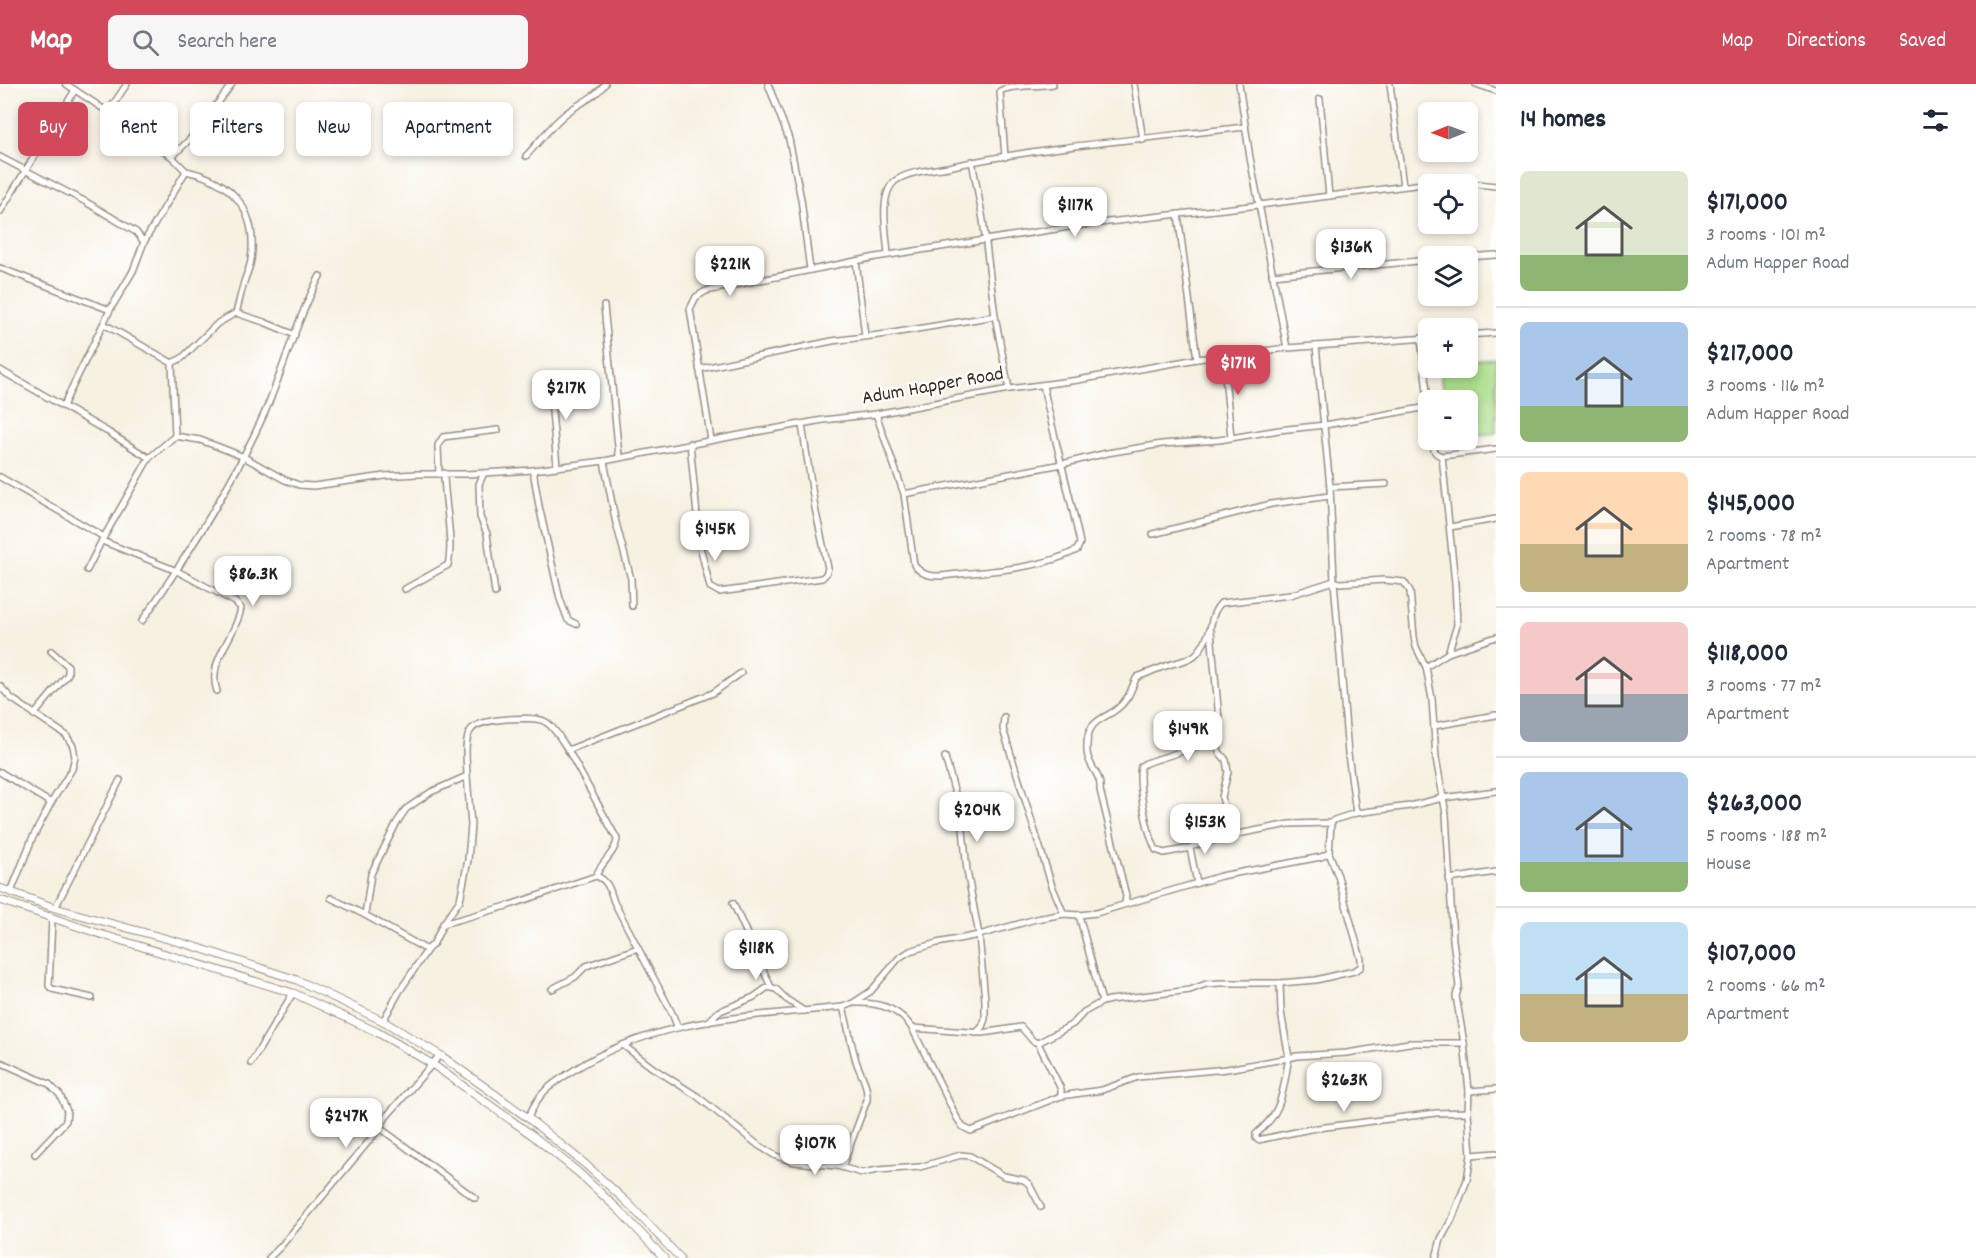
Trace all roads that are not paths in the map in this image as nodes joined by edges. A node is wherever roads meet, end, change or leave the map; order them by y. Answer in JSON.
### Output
{"nodes":[{"id":1,"x":66,"y":84,"type":"edge"},
{"id":2,"x":128,"y":84,"type":"edge"},
{"id":3,"x":232,"y":84,"type":"edge"},
{"id":4,"x":605,"y":84,"type":"edge"},
{"id":5,"x":768,"y":84,"type":"edge"},
{"id":6,"x":1053,"y":84,"type":"edge"},
{"id":7,"x":1134,"y":84,"type":"edge"},
{"id":8,"x":1239,"y":84,"type":"edge"},
{"id":9,"x":1390,"y":84,"type":"edge"},
{"id":10,"x":1476,"y":84,"type":"edge"},
{"id":11,"x":75,"y":90,"type":"junction"},
{"id":12,"x":1496,"y":91,"type":"edge"},
{"id":13,"x":1320,"y":99,"type":"dead end"},
{"id":14,"x":115,"y":102,"type":"edge"},
{"id":15,"x":100,"y":107,"type":"edge"},
{"id":16,"x":1245,"y":127,"type":"junction"},
{"id":17,"x":1143,"y":140,"type":"junction"},
{"id":18,"x":526,"y":156,"type":"dead end"},
{"id":19,"x":172,"y":157,"type":"joint"},
{"id":20,"x":1005,"y":157,"type":"junction"},
{"id":21,"x":0,"y":158,"type":"edge"},
{"id":22,"x":972,"y":161,"type":"junction"},
{"id":23,"x":25,"y":171,"type":"junction"},
{"id":24,"x":186,"y":171,"type":"junction"},
{"id":25,"x":1403,"y":186,"type":"junction"},
{"id":26,"x":1496,"y":186,"type":"edge"},
{"id":27,"x":1329,"y":196,"type":"junction"},
{"id":28,"x":1259,"y":205,"type":"junction"},
{"id":29,"x":0,"y":212,"type":"edge"},
{"id":30,"x":1178,"y":214,"type":"junction"},
{"id":31,"x":985,"y":240,"type":"junction"},
{"id":32,"x":144,"y":242,"type":"junction"},
{"id":33,"x":888,"y":255,"type":"junction"},
{"id":34,"x":1496,"y":255,"type":"edge"},
{"id":35,"x":1478,"y":256,"type":"edge"},
{"id":36,"x":856,"y":261,"type":"junction"},
{"id":37,"x":1418,"y":261,"type":"edge"},
{"id":38,"x":0,"y":268,"type":"edge"},
{"id":39,"x":810,"y":270,"type":"junction"},
{"id":40,"x":1272,"y":275,"type":"junction"},
{"id":41,"x":320,"y":276,"type":"dead end"},
{"id":42,"x":604,"y":306,"type":"dead end"},
{"id":43,"x":110,"y":310,"type":"junction"},
{"id":44,"x":236,"y":313,"type":"junction"},
{"id":45,"x":995,"y":315,"type":"junction"},
{"id":46,"x":104,"y":324,"type":"junction"},
{"id":47,"x":1496,"y":333,"type":"edge"},
{"id":48,"x":1478,"y":334,"type":"edge"},
{"id":49,"x":295,"y":335,"type":"junction"},
{"id":50,"x":865,"y":336,"type":"junction"},
{"id":51,"x":1418,"y":339,"type":"edge"},
{"id":52,"x":1316,"y":346,"type":"junction"},
{"id":53,"x":1287,"y":348,"type":"junction"},
{"id":54,"x":1223,"y":356,"type":"junction"},
{"id":55,"x":1197,"y":359,"type":"junction"},
{"id":56,"x":171,"y":363,"type":"junction"},
{"id":57,"x":699,"y":369,"type":"junction"},
{"id":58,"x":0,"y":370,"type":"edge"},
{"id":59,"x":549,"y":378,"type":"dead end"},
{"id":60,"x":1043,"y":385,"type":"junction"},
{"id":61,"x":1009,"y":389,"type":"junction"},
{"id":62,"x":63,"y":406,"type":"junction"},
{"id":63,"x":1418,"y":409,"type":"edge"},
{"id":64,"x":876,"y":414,"type":"junction"},
{"id":65,"x":802,"y":425,"type":"junction"},
{"id":66,"x":1325,"y":425,"type":"junction"},
{"id":67,"x":498,"y":430,"type":"dead end"},
{"id":68,"x":175,"y":436,"type":"junction"},
{"id":69,"x":1231,"y":437,"type":"junction"},
{"id":70,"x":711,"y":440,"type":"junction"},
{"id":71,"x":690,"y":443,"type":"junction"},
{"id":72,"x":1496,"y":449,"type":"edge"},
{"id":73,"x":1434,"y":450,"type":"edge"},
{"id":74,"x":619,"y":456,"type":"junction"},
{"id":75,"x":1442,"y":456,"type":"junction"},
{"id":76,"x":244,"y":457,"type":"junction"},
{"id":77,"x":148,"y":458,"type":"junction"},
{"id":78,"x":603,"y":461,"type":"junction"},
{"id":79,"x":1062,"y":464,"type":"junction"},
{"id":80,"x":556,"y":466,"type":"junction"},
{"id":81,"x":533,"y":470,"type":"junction"},
{"id":82,"x":441,"y":473,"type":"junction"},
{"id":83,"x":484,"y":473,"type":"junction"},
{"id":84,"x":0,"y":477,"type":"edge"},
{"id":85,"x":1386,"y":484,"type":"dead end"},
{"id":86,"x":1330,"y":487,"type":"junction"},
{"id":87,"x":904,"y":494,"type":"junction"},
{"id":88,"x":1330,"y":496,"type":"junction"},
{"id":89,"x":1496,"y":519,"type":"edge"},
{"id":90,"x":1450,"y":527,"type":"junction"},
{"id":91,"x":1153,"y":534,"type":"dead end"},
{"id":92,"x":103,"y":539,"type":"junction"},
{"id":93,"x":87,"y":570,"type":"dead end"},
{"id":94,"x":177,"y":571,"type":"junction"},
{"id":95,"x":1335,"y":581,"type":"junction"},
{"id":96,"x":405,"y":589,"type":"dead end"},
{"id":97,"x":495,"y":593,"type":"dead end"},
{"id":98,"x":632,"y":606,"type":"dead end"},
{"id":99,"x":142,"y":621,"type":"dead end"},
{"id":100,"x":576,"y":624,"type":"dead end"},
{"id":101,"x":1210,"y":628,"type":"junction"},
{"id":102,"x":1496,"y":637,"type":"edge"},
{"id":103,"x":51,"y":651,"type":"dead end"},
{"id":104,"x":1448,"y":653,"type":"junction"},
{"id":105,"x":1426,"y":666,"type":"junction"},
{"id":106,"x":741,"y":673,"type":"dead end"},
{"id":107,"x":0,"y":686,"type":"edge"},
{"id":108,"x":217,"y":691,"type":"dead end"},
{"id":109,"x":34,"y":715,"type":"junction"},
{"id":110,"x":1496,"y":716,"type":"edge"},
{"id":111,"x":1004,"y":717,"type":"dead end"},
{"id":112,"x":1434,"y":726,"type":"junction"},
{"id":113,"x":1220,"y":739,"type":"junction"},
{"id":114,"x":568,"y":750,"type":"junction"},
{"id":115,"x":945,"y":757,"type":"dead end"},
{"id":116,"x":0,"y":772,"type":"edge"},
{"id":117,"x":466,"y":776,"type":"junction"},
{"id":118,"x":120,"y":780,"type":"dead end"},
{"id":119,"x":1496,"y":791,"type":"edge"},
{"id":120,"x":1442,"y":798,"type":"junction"},
{"id":121,"x":51,"y":802,"type":"junction"},
{"id":122,"x":1356,"y":813,"type":"junction"},
{"id":123,"x":1330,"y":823,"type":"junction"},
{"id":124,"x":1228,"y":836,"type":"junction"},
{"id":125,"x":1190,"y":848,"type":"junction"},
{"id":126,"x":1329,"y":853,"type":"junction"},
{"id":127,"x":1496,"y":872,"type":"edge"},
{"id":128,"x":596,"y":876,"type":"junction"},
{"id":129,"x":1449,"y":879,"type":"junction"},
{"id":130,"x":1197,"y":883,"type":"junction"},
{"id":131,"x":0,"y":888,"type":"edge"},
{"id":132,"x":11,"y":892,"type":"junction"},
{"id":133,"x":331,"y":898,"type":"dead end"},
{"id":134,"x":0,"y":900,"type":"edge"},
{"id":135,"x":733,"y":903,"type":"dead end"},
{"id":136,"x":1125,"y":904,"type":"junction"},
{"id":137,"x":55,"y":908,"type":"junction"},
{"id":138,"x":1064,"y":914,"type":"junction"},
{"id":139,"x":365,"y":915,"type":"junction"},
{"id":140,"x":1078,"y":915,"type":"junction"},
{"id":141,"x":52,"y":919,"type":"junction"},
{"id":142,"x":442,"y":924,"type":"junction"},
{"id":143,"x":979,"y":936,"type":"junction"},
{"id":144,"x":193,"y":946,"type":"junction"},
{"id":145,"x":638,"y":948,"type":"junction"},
{"id":146,"x":427,"y":950,"type":"junction"},
{"id":147,"x":189,"y":960,"type":"junction"},
{"id":148,"x":1280,"y":983,"type":"junction"},
{"id":149,"x":771,"y":987,"type":"junction"},
{"id":150,"x":552,"y":989,"type":"dead end"},
{"id":151,"x":293,"y":993,"type":"junction"},
{"id":152,"x":92,"y":998,"type":"dead end"},
{"id":153,"x":1102,"y":1002,"type":"junction"},
{"id":154,"x":853,"y":1003,"type":"junction"},
{"id":155,"x":843,"y":1007,"type":"junction"},
{"id":156,"x":804,"y":1011,"type":"junction"},
{"id":157,"x":383,"y":1021,"type":"junction"},
{"id":158,"x":707,"y":1022,"type":"junction"},
{"id":159,"x":677,"y":1026,"type":"junction"},
{"id":160,"x":912,"y":1028,"type":"junction"},
{"id":161,"x":976,"y":1033,"type":"junction"},
{"id":162,"x":1464,"y":1043,"type":"junction"},
{"id":163,"x":1038,"y":1044,"type":"junction"},
{"id":164,"x":623,"y":1045,"type":"junction"},
{"id":165,"x":440,"y":1055,"type":"junction"},
{"id":166,"x":1289,"y":1058,"type":"junction"},
{"id":167,"x":0,"y":1062,"type":"edge"},
{"id":168,"x":251,"y":1063,"type":"dead end"},
{"id":169,"x":432,"y":1065,"type":"junction"},
{"id":170,"x":1496,"y":1089,"type":"edge"},
{"id":171,"x":1469,"y":1091,"type":"junction"},
{"id":172,"x":1061,"y":1096,"type":"junction"},
{"id":173,"x":1468,"y":1112,"type":"junction"},
{"id":174,"x":528,"y":1118,"type":"junction"},
{"id":175,"x":380,"y":1128,"type":"junction"},
{"id":176,"x":1496,"y":1153,"type":"edge"},
{"id":177,"x":35,"y":1154,"type":"dead end"},
{"id":178,"x":1471,"y":1155,"type":"junction"},
{"id":179,"x":842,"y":1167,"type":"junction"},
{"id":180,"x":475,"y":1198,"type":"dead end"},
{"id":181,"x":1041,"y":1207,"type":"dead end"},
{"id":182,"x":269,"y":1258,"type":"edge"},
{"id":183,"x":664,"y":1258,"type":"edge"},
{"id":184,"x":680,"y":1258,"type":"edge"},
{"id":185,"x":1436,"y":1258,"type":"edge"}],
"edges":[{"from":1,"to":11,"type":"street"},
{"from":2,"to":14,"type":"street"},
{"from":3,"to":19,"type":"street"},
{"from":4,"to":18,"type":"street"},
{"from":5,"to":39,"type":"street"},
{"from":6,"to":20,"type":"street"},
{"from":7,"to":17,"type":"street"},
{"from":8,"to":16,"type":"street"},
{"from":9,"to":25,"type":"street"},
{"from":10,"to":12,"type":"street"},
{"from":11,"to":15,"type":"street"},
{"from":11,"to":23,"type":"street"},
{"from":13,"to":27,"type":"street"},
{"from":16,"to":17,"type":"street"},
{"from":16,"to":28,"type":"street"},
{"from":17,"to":20,"type":"street"},
{"from":19,"to":24,"type":"street"},
{"from":20,"to":22,"type":"street"},
{"from":21,"to":23,"type":"street"},
{"from":22,"to":31,"type":"street"},
{"from":22,"to":33,"type":"street"},
{"from":23,"to":29,"type":"street"},
{"from":23,"to":32,"type":"street"},
{"from":24,"to":32,"type":"street"},
{"from":24,"to":44,"type":"street"},
{"from":25,"to":26,"type":"street"},
{"from":25,"to":27,"type":"street"},
{"from":27,"to":28,"type":"street"},
{"from":28,"to":30,"type":"street"},
{"from":28,"to":40,"type":"street"},
{"from":30,"to":31,"type":"street"},
{"from":30,"to":55,"type":"street"},
{"from":31,"to":33,"type":"street"},
{"from":31,"to":45,"type":"street"},
{"from":32,"to":43,"type":"street"},
{"from":33,"to":36,"type":"street"},
{"from":34,"to":35,"type":"street"},
{"from":36,"to":39,"type":"street"},
{"from":36,"to":50,"type":"street"},
{"from":37,"to":40,"type":"street"},
{"from":38,"to":43,"type":"street"},
{"from":39,"to":57,"type":"street"},
{"from":40,"to":53,"type":"street"},
{"from":41,"to":49,"type":"street"},
{"from":42,"to":74,"type":"street"},
{"from":43,"to":46,"type":"street"},
{"from":44,"to":49,"type":"street"},
{"from":44,"to":56,"type":"street"},
{"from":45,"to":50,"type":"street"},
{"from":45,"to":61,"type":"street"},
{"from":46,"to":56,"type":"street"},
{"from":46,"to":62,"type":"street"},
{"from":47,"to":48,"type":"street"},
{"from":49,"to":76,"type":"street"},
{"from":50,"to":57,"type":"street"},
{"from":51,"to":52,"type":"street","name":"Adum Happer Road"},
{"from":52,"to":53,"type":"street","name":"Adum Happer Road"},
{"from":52,"to":66,"type":"street"},
{"from":53,"to":54,"type":"street","name":"Adum Happer Road"},
{"from":54,"to":55,"type":"street","name":"Adum Happer Road"},
{"from":54,"to":69,"type":"street"},
{"from":55,"to":60,"type":"street","name":"Adum Happer Road"},
{"from":56,"to":68,"type":"street"},
{"from":57,"to":70,"type":"street"},
{"from":58,"to":62,"type":"street"},
{"from":59,"to":80,"type":"street"},
{"from":60,"to":61,"type":"street","name":"Adum Happer Road"},
{"from":60,"to":79,"type":"street"},
{"from":61,"to":64,"type":"street","name":"Adum Happer Road"},
{"from":62,"to":77,"type":"street"},
{"from":63,"to":66,"type":"street"},
{"from":64,"to":65,"type":"street","name":"Adum Happer Road"},
{"from":64,"to":87,"type":"street"},
{"from":65,"to":70,"type":"street","name":"Adum Happer Road"},
{"from":65,"to":71,"type":"street"},
{"from":66,"to":69,"type":"street"},
{"from":66,"to":86,"type":"street"},
{"from":67,"to":82,"type":"street"},
{"from":68,"to":76,"type":"street","name":"Adum Happer Road"},
{"from":68,"to":77,"type":"street"},
{"from":69,"to":79,"type":"street"},
{"from":70,"to":71,"type":"street","name":"Adum Happer Road"},
{"from":71,"to":74,"type":"street","name":"Adum Happer Road"},
{"from":72,"to":75,"type":"street"},
{"from":73,"to":75,"type":"street"},
{"from":74,"to":78,"type":"street","name":"Adum Happer Road"},
{"from":75,"to":90,"type":"street"},
{"from":76,"to":82,"type":"street","name":"Adum Happer Road"},
{"from":76,"to":94,"type":"street"},
{"from":77,"to":92,"type":"street"},
{"from":78,"to":80,"type":"street","name":"Adum Happer Road"},
{"from":78,"to":98,"type":"street"},
{"from":79,"to":87,"type":"street"},
{"from":79,"to":87,"type":"street"},
{"from":80,"to":81,"type":"street","name":"Adum Happer Road"},
{"from":81,"to":83,"type":"street","name":"Adum Happer Road"},
{"from":81,"to":100,"type":"street"},
{"from":82,"to":83,"type":"street","name":"Adum Happer Road"},
{"from":82,"to":96,"type":"street"},
{"from":83,"to":97,"type":"street"},
{"from":84,"to":92,"type":"street"},
{"from":85,"to":86,"type":"street"},
{"from":86,"to":88,"type":"street"},
{"from":88,"to":91,"type":"street"},
{"from":88,"to":95,"type":"street"},
{"from":89,"to":90,"type":"street"},
{"from":90,"to":104,"type":"street"},
{"from":92,"to":93,"type":"street"},
{"from":92,"to":94,"type":"street"},
{"from":94,"to":99,"type":"street"},
{"from":94,"to":108,"type":"street"},
{"from":95,"to":101,"type":"street"},
{"from":95,"to":105,"type":"street"},
{"from":95,"to":122,"type":"street"},
{"from":101,"to":113,"type":"street"},
{"from":101,"to":136,"type":"street"},
{"from":102,"to":104,"type":"street"},
{"from":103,"to":109,"type":"street"},
{"from":104,"to":105,"type":"street"},
{"from":105,"to":112,"type":"street"},
{"from":106,"to":114,"type":"street"},
{"from":107,"to":109,"type":"street"},
{"from":109,"to":121,"type":"street"},
{"from":110,"to":112,"type":"street"},
{"from":111,"to":138,"type":"street"},
{"from":112,"to":120,"type":"street"},
{"from":113,"to":124,"type":"street"},
{"from":113,"to":125,"type":"street"},
{"from":114,"to":117,"type":"street"},
{"from":114,"to":128,"type":"street"},
{"from":115,"to":143,"type":"street"},
{"from":116,"to":121,"type":"street"},
{"from":117,"to":139,"type":"street"},
{"from":117,"to":142,"type":"street"},
{"from":118,"to":137,"type":"street"},
{"from":119,"to":120,"type":"street"},
{"from":120,"to":122,"type":"street"},
{"from":120,"to":129,"type":"street"},
{"from":121,"to":132,"type":"street"},
{"from":122,"to":123,"type":"street"},
{"from":123,"to":124,"type":"street"},
{"from":123,"to":126,"type":"street"},
{"from":124,"to":125,"type":"street"},
{"from":125,"to":130,"type":"street"},
{"from":126,"to":130,"type":"street"},
{"from":126,"to":148,"type":"street"},
{"from":127,"to":129,"type":"street"},
{"from":128,"to":142,"type":"street"},
{"from":128,"to":145,"type":"street"},
{"from":129,"to":162,"type":"street"},
{"from":130,"to":136,"type":"street"},
{"from":131,"to":132,"type":"street"},
{"from":132,"to":137,"type":"street"},
{"from":133,"to":139,"type":"street"},
{"from":134,"to":141,"type":"street"},
{"from":135,"to":149,"type":"street"},
{"from":136,"to":140,"type":"street"},
{"from":137,"to":144,"type":"street"},
{"from":138,"to":140,"type":"street"},
{"from":138,"to":143,"type":"street"},
{"from":139,"to":146,"type":"street"},
{"from":140,"to":153,"type":"street"},
{"from":141,"to":147,"type":"street"},
{"from":141,"to":152,"type":"street"},
{"from":142,"to":146,"type":"street"},
{"from":143,"to":154,"type":"street"},
{"from":143,"to":161,"type":"street"},
{"from":144,"to":147,"type":"street"},
{"from":144,"to":157,"type":"street"},
{"from":145,"to":150,"type":"street"},
{"from":145,"to":159,"type":"street"},
{"from":146,"to":157,"type":"street"},
{"from":147,"to":151,"type":"street"},
{"from":148,"to":153,"type":"street"},
{"from":148,"to":166,"type":"street"},
{"from":149,"to":156,"type":"street"},
{"from":149,"to":158,"type":"street"},
{"from":151,"to":168,"type":"street"},
{"from":151,"to":169,"type":"street"},
{"from":153,"to":163,"type":"street"},
{"from":154,"to":155,"type":"street"},
{"from":154,"to":160,"type":"street"},
{"from":155,"to":156,"type":"street"},
{"from":155,"to":179,"type":"street"},
{"from":156,"to":158,"type":"street"},
{"from":157,"to":165,"type":"street"},
{"from":158,"to":159,"type":"street"},
{"from":159,"to":164,"type":"street"},
{"from":160,"to":161,"type":"street"},
{"from":160,"to":172,"type":"street"},
{"from":161,"to":163,"type":"street"},
{"from":162,"to":166,"type":"street"},
{"from":162,"to":171,"type":"street"},
{"from":163,"to":172,"type":"street"},
{"from":164,"to":174,"type":"street"},
{"from":164,"to":179,"type":"street"},
{"from":165,"to":169,"type":"street"},
{"from":165,"to":174,"type":"street"},
{"from":166,"to":172,"type":"street"},
{"from":166,"to":173,"type":"street"},
{"from":167,"to":177,"type":"street"},
{"from":169,"to":175,"type":"street"},
{"from":169,"to":183,"type":"street"},
{"from":170,"to":171,"type":"street"},
{"from":171,"to":173,"type":"street"},
{"from":173,"to":178,"type":"street"},
{"from":174,"to":184,"type":"street"},
{"from":175,"to":180,"type":"street"},
{"from":175,"to":182,"type":"street"},
{"from":176,"to":178,"type":"street"},
{"from":178,"to":185,"type":"street"},
{"from":179,"to":181,"type":"street"}]}
